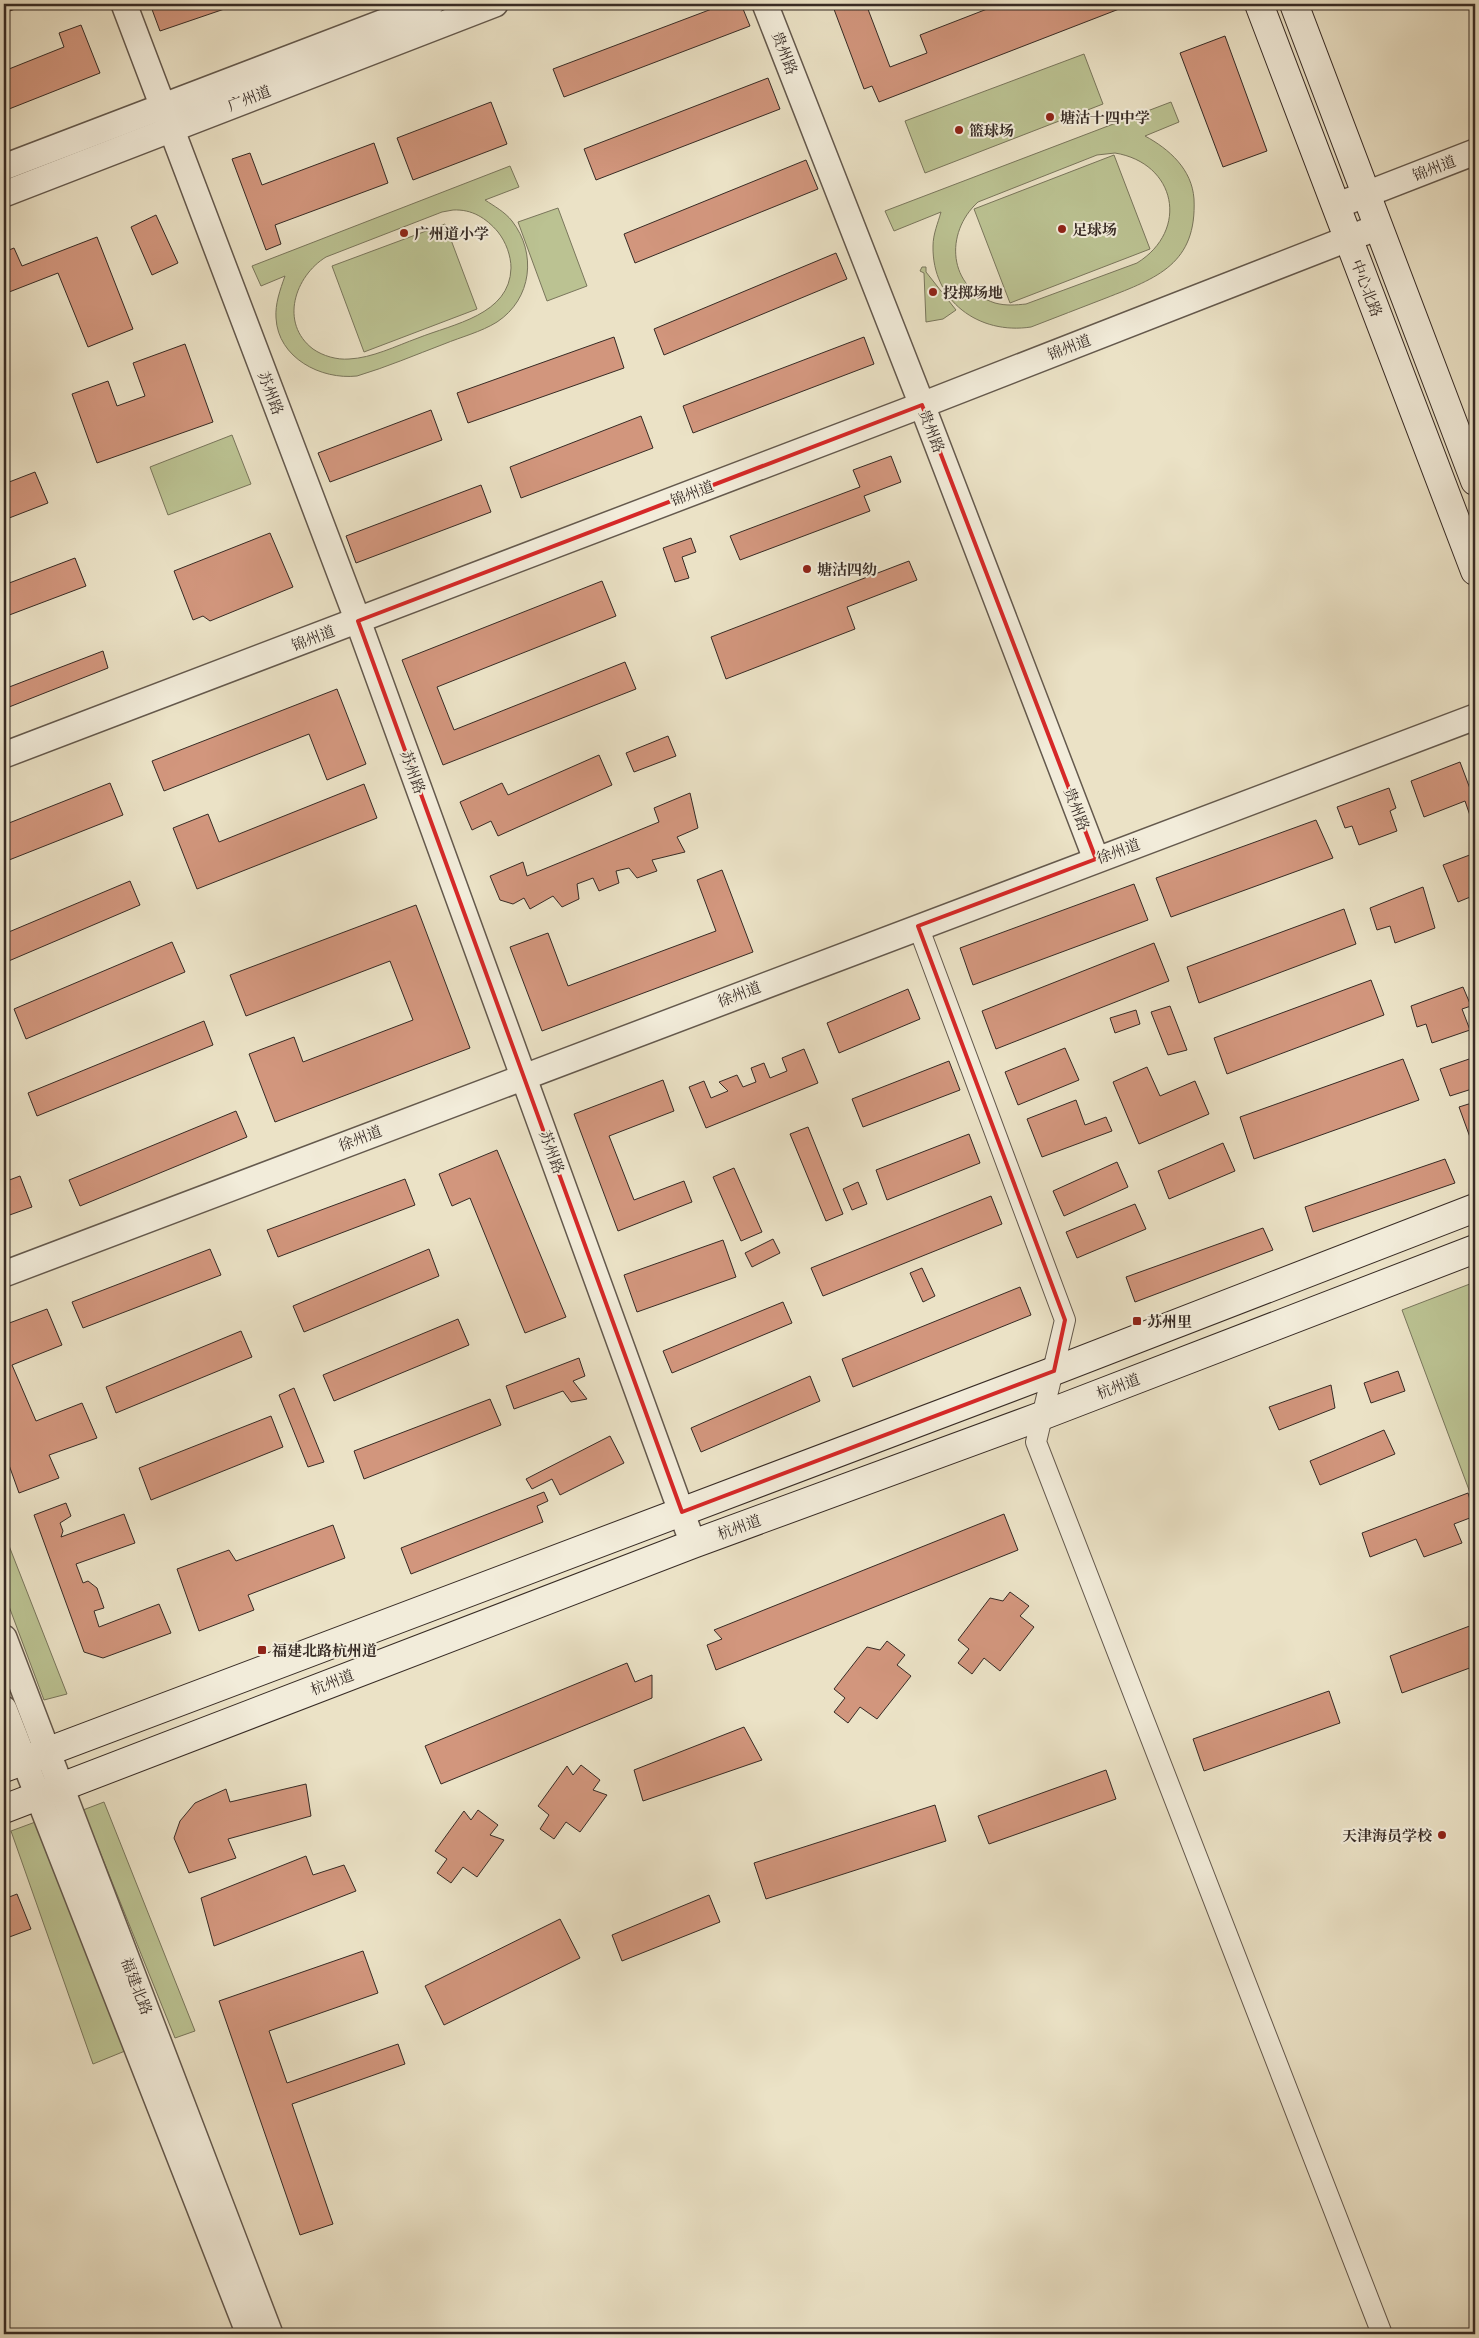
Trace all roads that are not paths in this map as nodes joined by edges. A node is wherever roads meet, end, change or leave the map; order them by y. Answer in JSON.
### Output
{"nodes":[{"id":1,"x":124,"y":4,"type":"edge"},
{"id":2,"x":431,"y":4,"type":"edge"},
{"id":3,"x":496,"y":4,"type":"edge"},
{"id":4,"x":766,"y":4,"type":"edge"},
{"id":5,"x":1259,"y":4,"type":"edge"},
{"id":6,"x":1294,"y":4,"type":"edge"},
{"id":7,"x":166,"y":118,"type":"junction"},
{"id":8,"x":1475,"y":152,"type":"edge"},
{"id":9,"x":4,"y":167,"type":"edge"},
{"id":10,"x":4,"y":194,"type":"edge"},
{"id":11,"x":1366,"y":194,"type":"junction"},
{"id":12,"x":1336,"y":206,"type":"junction"},
{"id":13,"x":1378,"y":227,"type":"junction"},
{"id":14,"x":1348,"y":238,"type":"junction"},
{"id":15,"x":922,"y":405,"type":"junction"},
{"id":16,"x":1475,"y":481,"type":"edge"},
{"id":17,"x":1475,"y":571,"type":"edge"},
{"id":18,"x":358,"y":621,"type":"junction"},
{"id":19,"x":1475,"y":717,"type":"edge"},
{"id":20,"x":4,"y":755,"type":"edge"},
{"id":21,"x":1096,"y":859,"type":"junction"},
{"id":22,"x":918,"y":926,"type":"junction"},
{"id":23,"x":524,"y":1076,"type":"junction"},
{"id":24,"x":1475,"y":1208,"type":"edge"},
{"id":25,"x":1475,"y":1249,"type":"edge"},
{"id":26,"x":4,"y":1274,"type":"edge"},
{"id":27,"x":1054,"y":1371,"type":"junction"},
{"id":28,"x":1044,"y":1415,"type":"junction"},
{"id":29,"x":682,"y":1512,"type":"junction"},
{"id":30,"x":693,"y":1544,"type":"junction"},
{"id":31,"x":4,"y":1638,"type":"edge"},
{"id":32,"x":4,"y":1709,"type":"edge"},
{"id":33,"x":25,"y":1760,"type":"edge"},
{"id":34,"x":49,"y":1791,"type":"junction"},
{"id":35,"x":4,"y":1809,"type":"edge"},
{"id":36,"x":249,"y":2334,"type":"edge"},
{"id":37,"x":270,"y":2334,"type":"edge"},
{"id":38,"x":1382,"y":2334,"type":"edge"}],
"edges":[{"from":1,"to":7,"type":"street","name":"苏州路"},
{"from":2,"to":7,"type":"street","name":"广州道"},
{"from":3,"to":7,"type":"street","name":"广州道"},
{"from":4,"to":15,"type":"street","name":"贵州路"},
{"from":5,"to":12,"type":"main road","name":"中心北路"},
{"from":6,"to":11,"type":"main road"},
{"from":7,"to":9,"type":"street","name":"广州道"},
{"from":7,"to":10,"type":"street","name":"广州道"},
{"from":7,"to":18,"type":"street","name":"苏州路"},
{"from":8,"to":11,"type":"street","name":"锦州道"},
{"from":11,"to":12,"type":"street","name":"锦州道"},
{"from":11,"to":13,"type":"main road"},
{"from":12,"to":14,"type":"main road","name":"中心北路"},
{"from":13,"to":14,"type":"street","name":"锦州道"},
{"from":13,"to":16,"type":"main road"},
{"from":14,"to":15,"type":"street","name":"锦州道"},
{"from":14,"to":17,"type":"main road","name":"中心北路"},
{"from":15,"to":18,"type":"street","name":"锦州道"},
{"from":15,"to":21,"type":"street","name":"贵州路"},
{"from":18,"to":20,"type":"street","name":"锦州道"},
{"from":18,"to":23,"type":"street","name":"苏州路"},
{"from":19,"to":21,"type":"street","name":"徐州道"},
{"from":21,"to":22,"type":"street","name":"徐州道"},
{"from":22,"to":23,"type":"street","name":"徐州道"},
{"from":22,"to":27,"type":"street"},
{"from":23,"to":26,"type":"street","name":"徐州道"},
{"from":23,"to":29,"type":"street","name":"苏州路"},
{"from":24,"to":27,"type":"main road"},
{"from":25,"to":28,"type":"main road","name":"杭州道"},
{"from":27,"to":28,"type":"street"},
{"from":27,"to":29,"type":"main road"},
{"from":28,"to":30,"type":"main road","name":"杭州道"},
{"from":28,"to":38,"type":"street"},
{"from":29,"to":30,"type":"street","name":"苏州路"},
{"from":29,"to":33,"type":"main road"},
{"from":30,"to":34,"type":"main road","name":"杭州道"},
{"from":31,"to":33,"type":"street","name":"福建北路"},
{"from":32,"to":33,"type":"street","name":"福建北路"},
{"from":33,"to":34,"type":"street","name":"福建北路"},
{"from":34,"to":35,"type":"main road","name":"杭州道"},
{"from":34,"to":36,"type":"street","name":"福建北路"},
{"from":34,"to":37,"type":"street","name":"福建北路"}]}
